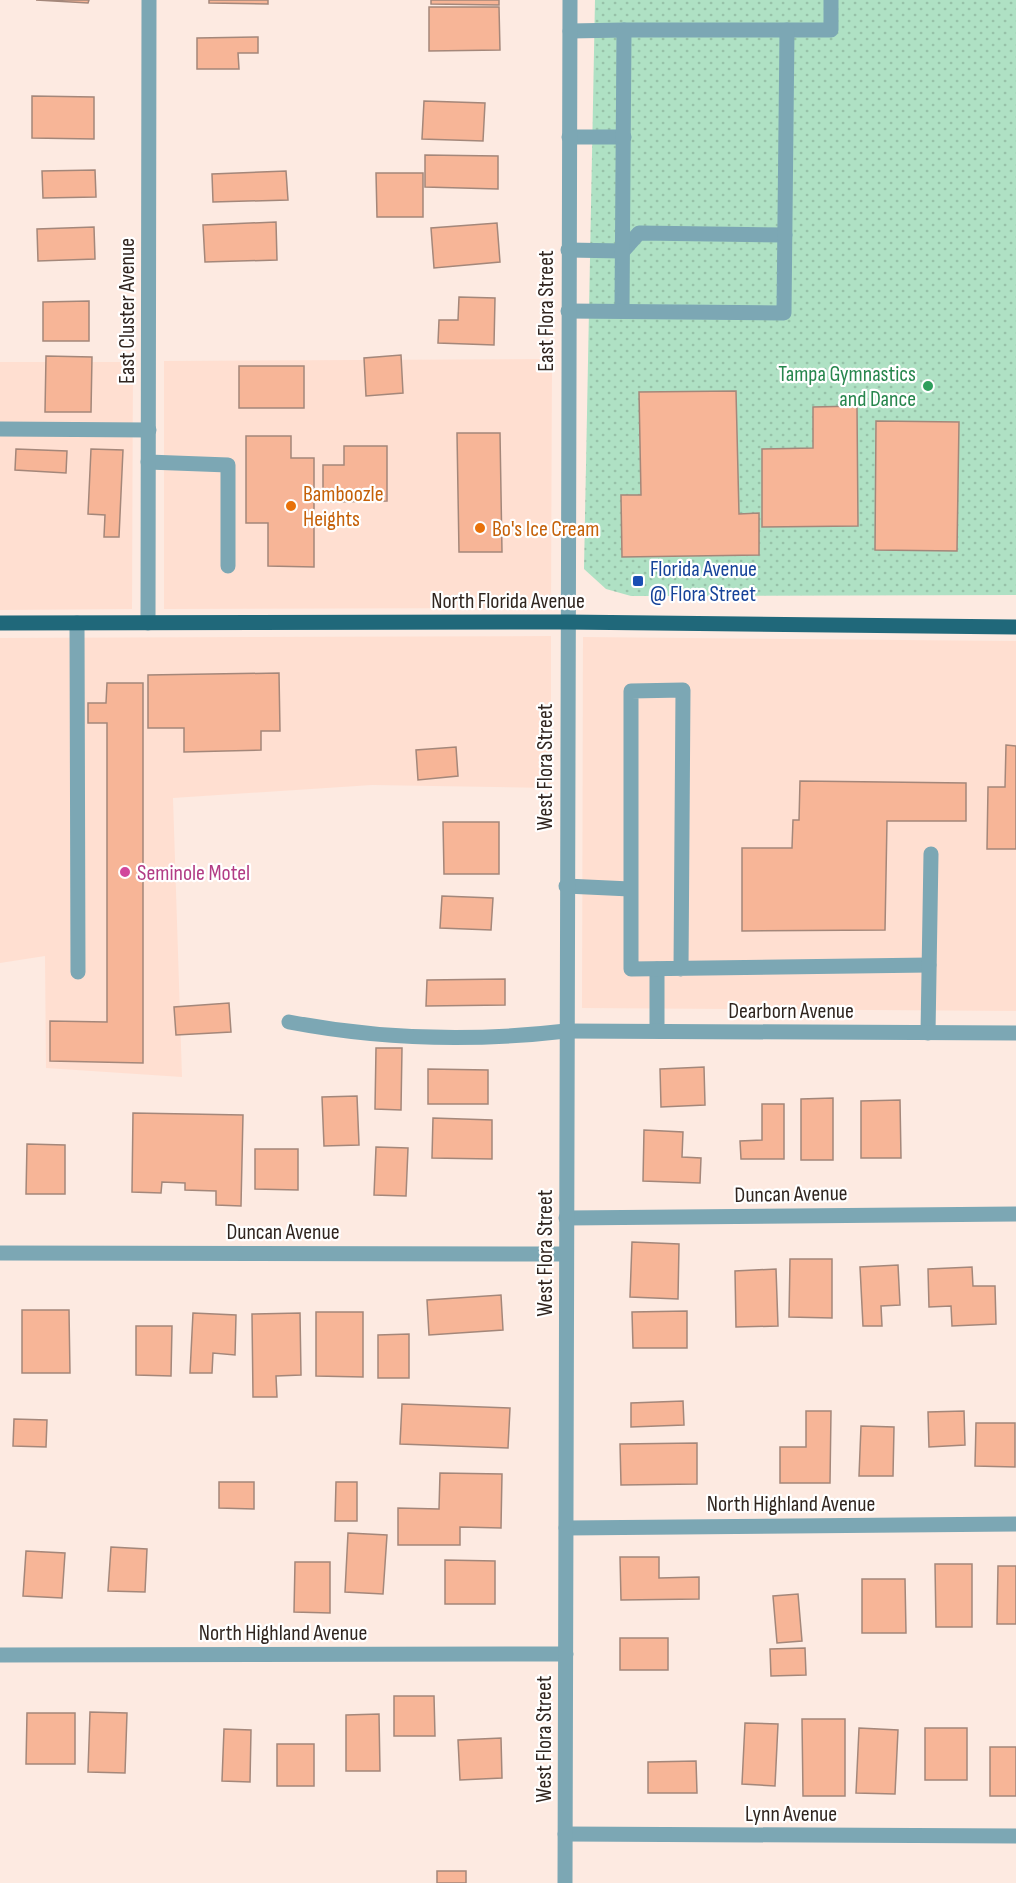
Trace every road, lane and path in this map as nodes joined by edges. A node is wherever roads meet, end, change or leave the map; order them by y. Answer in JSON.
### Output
{"nodes":[{"id":1,"x":149,"y":0,"type":"edge"},
{"id":2,"x":570,"y":0,"type":"edge"},
{"id":3,"x":831,"y":0,"type":"edge"},
{"id":4,"x":624,"y":30,"type":"junction"},
{"id":5,"x":787,"y":30,"type":"junction"},
{"id":6,"x":570,"y":31,"type":"junction"},
{"id":7,"x":569,"y":137,"type":"junction"},
{"id":8,"x":624,"y":137,"type":"junction"},
{"id":9,"x":785,"y":235,"type":"junction"},
{"id":10,"x":568,"y":250,"type":"junction"},
{"id":11,"x":623,"y":251,"type":"junction"},
{"id":12,"x":622,"y":310,"type":"junction"},
{"id":13,"x":568,"y":311,"type":"junction"},
{"id":14,"x":0,"y":429,"type":"edge"},
{"id":15,"x":149,"y":430,"type":"junction"},
{"id":16,"x":148,"y":462,"type":"junction"},
{"id":17,"x":228,"y":566,"type":"dead end"},
{"id":18,"x":567,"y":622,"type":"junction"},
{"id":19,"x":77,"y":623,"type":"junction"},
{"id":20,"x":148,"y":623,"type":"junction"},
{"id":21,"x":0,"y":624,"type":"edge"},
{"id":22,"x":1016,"y":627,"type":"edge"},
{"id":23,"x":931,"y":854,"type":"dead end"},
{"id":24,"x":566,"y":886,"type":"junction"},
{"id":25,"x":630,"y":889,"type":"junction"},
{"id":26,"x":929,"y":965,"type":"junction"},
{"id":27,"x":657,"y":969,"type":"junction"},
{"id":28,"x":681,"y":969,"type":"junction"},
{"id":29,"x":78,"y":972,"type":"dead end"},
{"id":30,"x":289,"y":1022,"type":"dead end"},
{"id":31,"x":566,"y":1031,"type":"junction"},
{"id":32,"x":657,"y":1031,"type":"junction"},
{"id":33,"x":928,"y":1033,"type":"junction"},
{"id":34,"x":1016,"y":1033,"type":"edge"},
{"id":35,"x":1016,"y":1214,"type":"edge"},
{"id":36,"x":566,"y":1218,"type":"junction"},
{"id":37,"x":0,"y":1253,"type":"edge"},
{"id":38,"x":566,"y":1254,"type":"junction"},
{"id":39,"x":1016,"y":1524,"type":"edge"},
{"id":40,"x":566,"y":1528,"type":"junction"},
{"id":41,"x":566,"y":1654,"type":"junction"},
{"id":42,"x":0,"y":1655,"type":"edge"},
{"id":43,"x":566,"y":1834,"type":"junction"},
{"id":44,"x":1016,"y":1836,"type":"edge"},
{"id":45,"x":566,"y":1883,"type":"edge"}],
"edges":[{"from":1,"to":15,"type":"street","name":"East Cluster Avenue"},
{"from":2,"to":6,"type":"street","name":"East Flora Street"},
{"from":3,"to":5,"type":"street"},
{"from":4,"to":5,"type":"street"},
{"from":4,"to":6,"type":"street"},
{"from":4,"to":8,"type":"street"},
{"from":5,"to":9,"type":"street"},
{"from":6,"to":7,"type":"street","name":"East Flora Street"},
{"from":7,"to":8,"type":"street"},
{"from":7,"to":10,"type":"street","name":"East Flora Street"},
{"from":8,"to":11,"type":"street"},
{"from":9,"to":11,"type":"street"},
{"from":9,"to":12,"type":"street"},
{"from":10,"to":11,"type":"street"},
{"from":10,"to":13,"type":"street","name":"East Flora Street"},
{"from":11,"to":12,"type":"street"},
{"from":12,"to":13,"type":"street"},
{"from":13,"to":18,"type":"street","name":"East Flora Street"},
{"from":14,"to":15,"type":"street"},
{"from":15,"to":16,"type":"street","name":"East Cluster Avenue"},
{"from":16,"to":17,"type":"street"},
{"from":16,"to":20,"type":"street","name":"East Cluster Avenue"},
{"from":18,"to":20,"type":"main road","name":"North Florida Avenue"},
{"from":18,"to":22,"type":"main road","name":"North Florida Avenue"},
{"from":18,"to":24,"type":"street","name":"West Flora Street"},
{"from":19,"to":20,"type":"main road","name":"North Florida Avenue"},
{"from":19,"to":21,"type":"main road","name":"North Florida Avenue"},
{"from":19,"to":29,"type":"street"},
{"from":23,"to":26,"type":"street"},
{"from":24,"to":25,"type":"street"},
{"from":24,"to":31,"type":"street","name":"West Flora Street"},
{"from":25,"to":27,"type":"street"},
{"from":25,"to":28,"type":"street"},
{"from":26,"to":28,"type":"street"},
{"from":26,"to":33,"type":"street"},
{"from":27,"to":28,"type":"street"},
{"from":27,"to":32,"type":"street"},
{"from":30,"to":31,"type":"street","name":"Dearborn Avenue"},
{"from":31,"to":32,"type":"street","name":"Dearborn Avenue"},
{"from":31,"to":36,"type":"street","name":"West Flora Street"},
{"from":32,"to":33,"type":"street","name":"Dearborn Avenue"},
{"from":33,"to":34,"type":"street","name":"Dearborn Avenue"},
{"from":35,"to":36,"type":"street","name":"Duncan Avenue"},
{"from":36,"to":38,"type":"street","name":"West Flora Street"},
{"from":37,"to":38,"type":"street","name":"Duncan Avenue"},
{"from":38,"to":40,"type":"street","name":"West Flora Street"},
{"from":39,"to":40,"type":"street","name":"North Highland Avenue"},
{"from":40,"to":41,"type":"street","name":"West Flora Street"},
{"from":41,"to":42,"type":"street","name":"North Highland Avenue"},
{"from":41,"to":43,"type":"street","name":"West Flora Street"},
{"from":43,"to":44,"type":"street","name":"Lynn Avenue"},
{"from":43,"to":45,"type":"street","name":"West Flora Street"}]}
